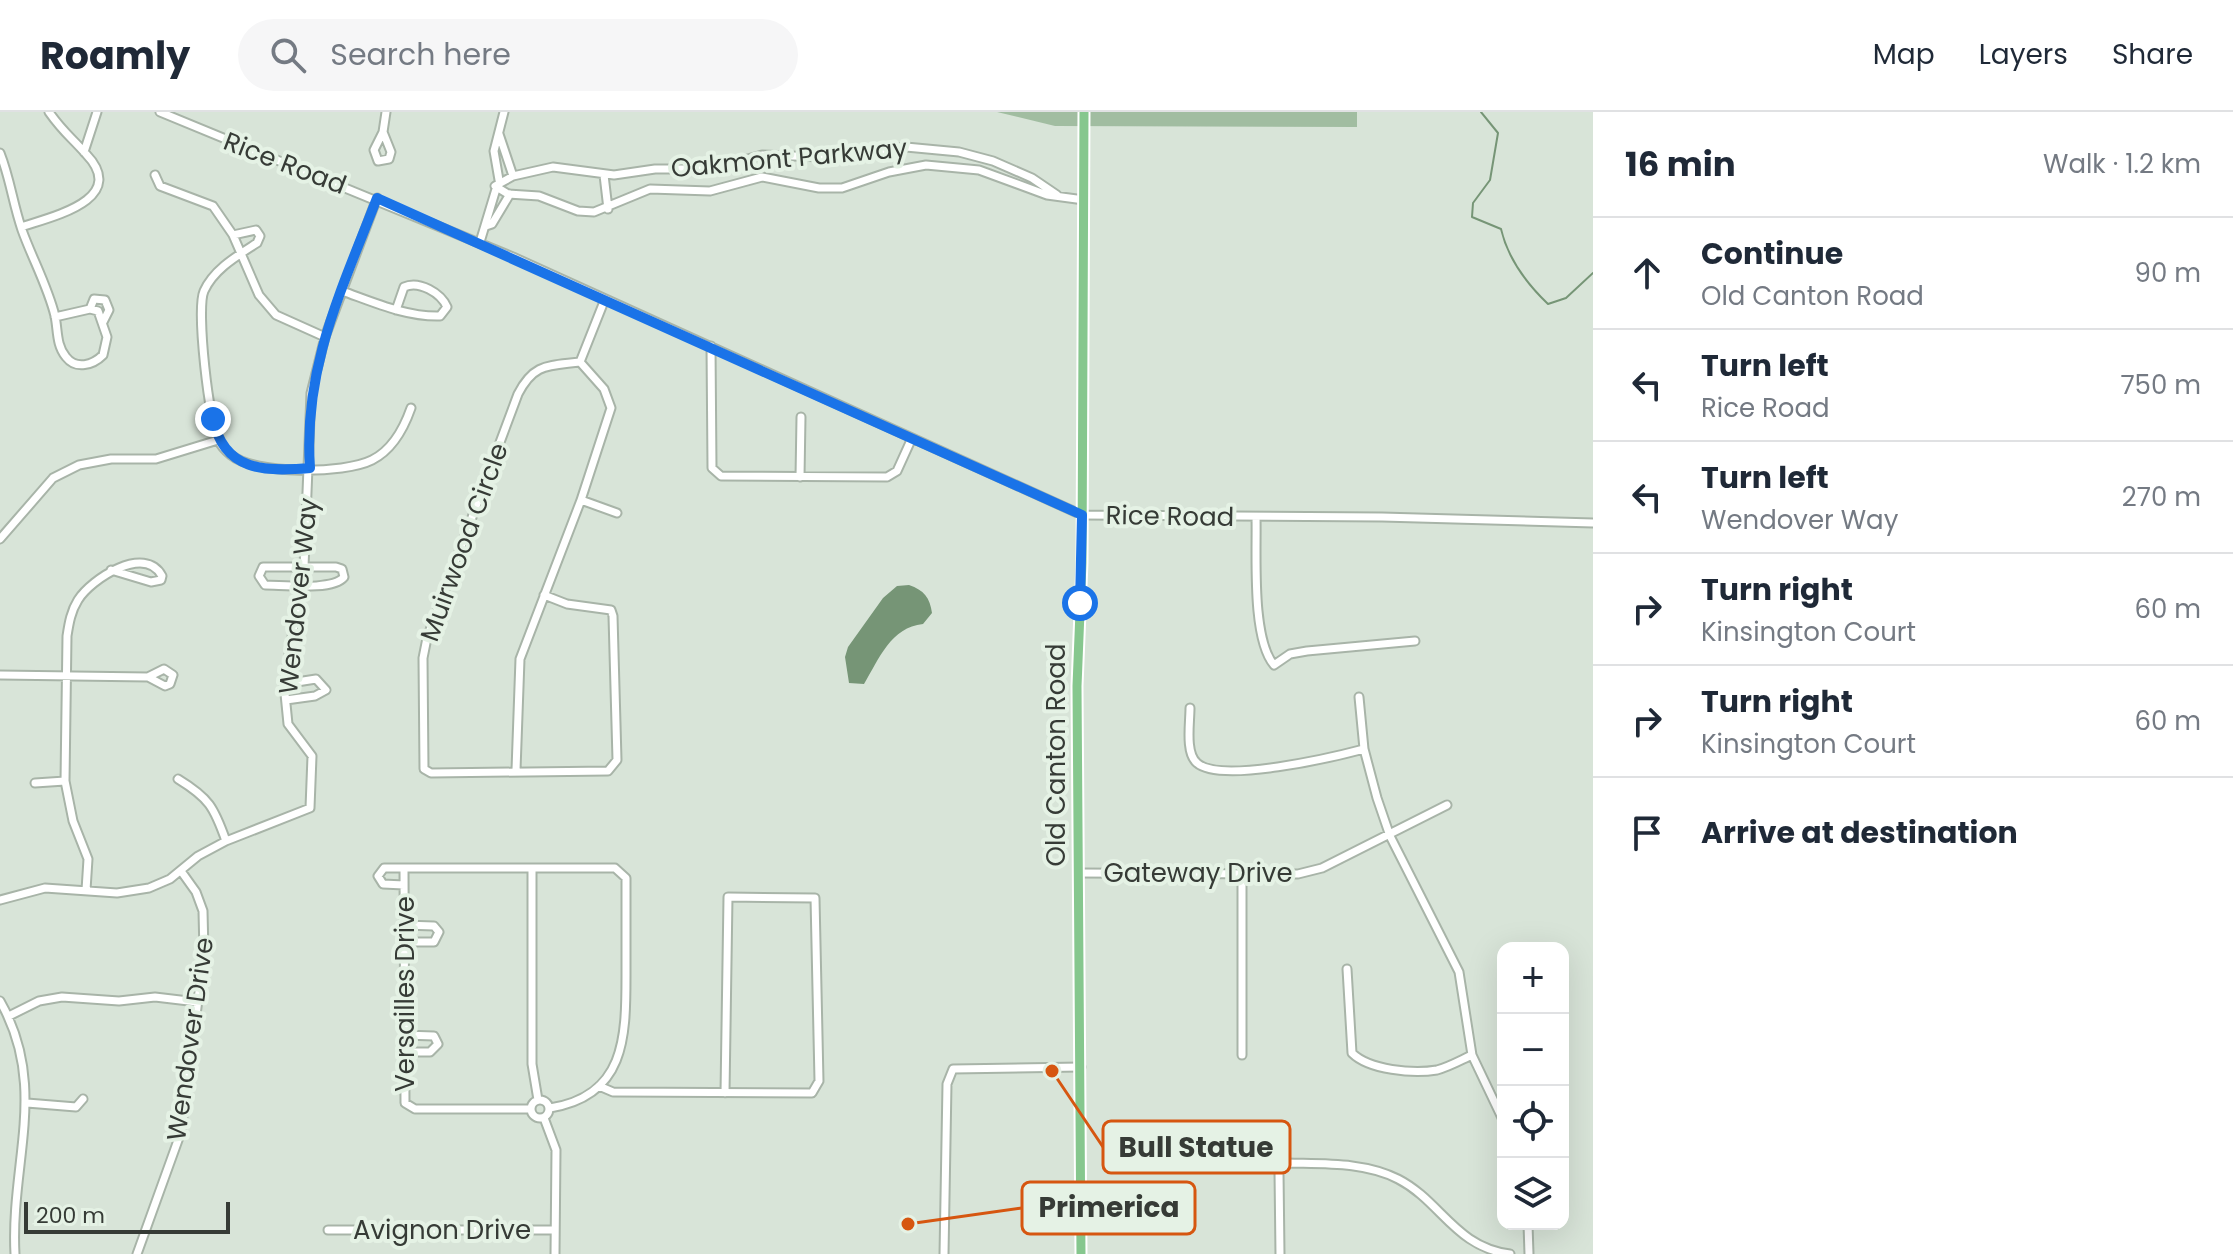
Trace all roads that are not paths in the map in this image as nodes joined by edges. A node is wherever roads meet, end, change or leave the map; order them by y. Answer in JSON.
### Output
{"nodes":[{"id":1,"x":49,"y":112,"type":"edge"},
{"id":2,"x":97,"y":112,"type":"edge"},
{"id":3,"x":160,"y":112,"type":"edge"},
{"id":4,"x":386,"y":112,"type":"edge"},
{"id":5,"x":504,"y":112,"type":"edge"},
{"id":6,"x":1084,"y":112,"type":"edge"},
{"id":7,"x":383,"y":132,"type":"dead end"},
{"id":8,"x":499,"y":134,"type":"junction"},
{"id":9,"x":943,"y":150,"type":"junction"},
{"id":10,"x":84,"y":152,"type":"junction"},
{"id":11,"x":0,"y":153,"type":"edge"},
{"id":12,"x":743,"y":159,"type":"junction"},
{"id":13,"x":995,"y":162,"type":"junction"},
{"id":14,"x":942,"y":165,"type":"junction"},
{"id":15,"x":991,"y":174,"type":"junction"},
{"id":16,"x":155,"y":175,"type":"dead end"},
{"id":17,"x":604,"y":175,"type":"junction"},
{"id":18,"x":513,"y":176,"type":"junction"},
{"id":19,"x":749,"y":179,"type":"junction"},
{"id":20,"x":499,"y":180,"type":"junction"},
{"id":21,"x":496,"y":189,"type":"junction"},
{"id":22,"x":510,"y":194,"type":"junction"},
{"id":23,"x":1057,"y":195,"type":"junction"},
{"id":24,"x":377,"y":198,"type":"junction"},
{"id":25,"x":1084,"y":200,"type":"junction"},
{"id":26,"x":608,"y":209,"type":"junction"},
{"id":27,"x":486,"y":226,"type":"junction"},
{"id":28,"x":21,"y":227,"type":"junction"},
{"id":29,"x":233,"y":235,"type":"junction"},
{"id":30,"x":480,"y":242,"type":"junction"},
{"id":31,"x":240,"y":254,"type":"junction"},
{"id":32,"x":342,"y":291,"type":"junction"},
{"id":33,"x":605,"y":299,"type":"junction"},
{"id":34,"x":90,"y":309,"type":"junction"},
{"id":35,"x":396,"y":310,"type":"junction"},
{"id":36,"x":55,"y":317,"type":"junction"},
{"id":37,"x":103,"y":322,"type":"junction"},
{"id":38,"x":325,"y":337,"type":"junction"},
{"id":39,"x":711,"y":346,"type":"junction"},
{"id":40,"x":580,"y":362,"type":"junction"},
{"id":41,"x":411,"y":408,"type":"dead end"},
{"id":42,"x":801,"y":417,"type":"dead end"},
{"id":43,"x":912,"y":438,"type":"junction"},
{"id":44,"x":218,"y":440,"type":"junction"},
{"id":45,"x":310,"y":468,"type":"junction"},
{"id":46,"x":800,"y":477,"type":"junction"},
{"id":47,"x":581,"y":500,"type":"junction"},
{"id":48,"x":617,"y":513,"type":"dead end"},
{"id":49,"x":1082,"y":515,"type":"junction"},
{"id":50,"x":1256,"y":517,"type":"junction"},
{"id":51,"x":1593,"y":523,"type":"edge"},
{"id":52,"x":0,"y":539,"type":"edge"},
{"id":53,"x":304,"y":567,"type":"junction"},
{"id":54,"x":111,"y":570,"type":"junction"},
{"id":55,"x":300,"y":586,"type":"junction"},
{"id":56,"x":544,"y":595,"type":"junction"},
{"id":57,"x":1415,"y":641,"type":"dead end"},
{"id":58,"x":0,"y":675,"type":"edge"},
{"id":59,"x":66,"y":677,"type":"junction"},
{"id":60,"x":148,"y":677,"type":"dead end"},
{"id":61,"x":284,"y":684,"type":"junction"},
{"id":62,"x":1359,"y":697,"type":"dead end"},
{"id":63,"x":286,"y":700,"type":"junction"},
{"id":64,"x":1190,"y":708,"type":"dead end"},
{"id":65,"x":1364,"y":749,"type":"junction"},
{"id":66,"x":516,"y":770,"type":"junction"},
{"id":67,"x":178,"y":779,"type":"dead end"},
{"id":68,"x":65,"y":781,"type":"junction"},
{"id":69,"x":35,"y":783,"type":"dead end"},
{"id":70,"x":1447,"y":805,"type":"dead end"},
{"id":71,"x":1390,"y":836,"type":"junction"},
{"id":72,"x":226,"y":841,"type":"junction"},
{"id":73,"x":404,"y":868,"type":"junction"},
{"id":74,"x":532,"y":869,"type":"junction"},
{"id":75,"x":181,"y":871,"type":"junction"},
{"id":76,"x":1078,"y":873,"type":"junction"},
{"id":77,"x":1242,"y":874,"type":"junction"},
{"id":78,"x":404,"y":885,"type":"junction"},
{"id":79,"x":86,"y":890,"type":"junction"},
{"id":80,"x":0,"y":900,"type":"edge"},
{"id":81,"x":404,"y":925,"type":"junction"},
{"id":82,"x":404,"y":942,"type":"junction"},
{"id":83,"x":1347,"y":969,"type":"dead end"},
{"id":84,"x":0,"y":1001,"type":"edge"},
{"id":85,"x":197,"y":1002,"type":"junction"},
{"id":86,"x":9,"y":1016,"type":"junction"},
{"id":87,"x":404,"y":1035,"type":"junction"},
{"id":88,"x":404,"y":1052,"type":"junction"},
{"id":89,"x":1242,"y":1055,"type":"dead end"},
{"id":90,"x":1472,"y":1055,"type":"junction"},
{"id":91,"x":1081,"y":1067,"type":"junction"},
{"id":92,"x":599,"y":1086,"type":"junction"},
{"id":93,"x":725,"y":1093,"type":"junction"},
{"id":94,"x":83,"y":1099,"type":"dead end"},
{"id":95,"x":538,"y":1100,"type":"junction"},
{"id":96,"x":27,"y":1103,"type":"junction"},
{"id":97,"x":1497,"y":1107,"type":"edge"},
{"id":98,"x":550,"y":1108,"type":"junction"},
{"id":99,"x":531,"y":1109,"type":"junction"},
{"id":100,"x":544,"y":1118,"type":"junction"},
{"id":101,"x":328,"y":1230,"type":"dead end"},
{"id":102,"x":555,"y":1230,"type":"junction"},
{"id":103,"x":1528,"y":1230,"type":"edge"},
{"id":104,"x":15,"y":1254,"type":"edge"},
{"id":105,"x":137,"y":1254,"type":"edge"},
{"id":106,"x":555,"y":1254,"type":"edge"},
{"id":107,"x":944,"y":1254,"type":"edge"},
{"id":108,"x":1081,"y":1254,"type":"edge"},
{"id":109,"x":1280,"y":1254,"type":"edge"},
{"id":110,"x":1510,"y":1254,"type":"edge"},
{"id":111,"x":1529,"y":1254,"type":"edge"}],
"edges":[{"from":1,"to":10,"type":"street"},
{"from":2,"to":10,"type":"street"},
{"from":3,"to":24,"type":"street","name":"Rice Road"},
{"from":4,"to":7,"type":"street"},
{"from":5,"to":8,"type":"street"},
{"from":6,"to":25,"type":"main road","name":"Old Canton Road"},
{"from":8,"to":18,"type":"street"},
{"from":8,"to":20,"type":"street"},
{"from":9,"to":12,"type":"street","name":"Oakmont Parkway"},
{"from":9,"to":13,"type":"street","name":"Oakmont Parkway"},
{"from":9,"to":14,"type":"street"},
{"from":10,"to":28,"type":"street"},
{"from":11,"to":28,"type":"street"},
{"from":12,"to":17,"type":"street","name":"Oakmont Parkway"},
{"from":12,"to":19,"type":"street"},
{"from":13,"to":15,"type":"street"},
{"from":13,"to":23,"type":"street","name":"Oakmont Parkway"},
{"from":14,"to":15,"type":"street","name":"Oakmont Parkway"},
{"from":14,"to":19,"type":"street","name":"Oakmont Parkway"},
{"from":15,"to":23,"type":"street","name":"Oakmont Parkway"},
{"from":16,"to":29,"type":"street"},
{"from":17,"to":18,"type":"street","name":"Oakmont Parkway"},
{"from":17,"to":26,"type":"street"},
{"from":18,"to":20,"type":"street","name":"Oakmont Parkway"},
{"from":19,"to":26,"type":"street","name":"Oakmont Parkway"},
{"from":20,"to":21,"type":"street"},
{"from":21,"to":22,"type":"street","name":"Oakmont Parkway"},
{"from":21,"to":27,"type":"street"},
{"from":22,"to":26,"type":"street","name":"Oakmont Parkway"},
{"from":22,"to":27,"type":"street"},
{"from":23,"to":25,"type":"street","name":"Oakmont Parkway"},
{"from":24,"to":30,"type":"street","name":"Rice Road"},
{"from":24,"to":32,"type":"street","name":"Wendover Way"},
{"from":25,"to":49,"type":"main road","name":"Old Canton Road"},
{"from":27,"to":30,"type":"street"},
{"from":28,"to":36,"type":"street"},
{"from":29,"to":31,"type":"street"},
{"from":29,"to":31,"type":"street"},
{"from":30,"to":33,"type":"street","name":"Rice Road"},
{"from":31,"to":38,"type":"street"},
{"from":31,"to":44,"type":"street"},
{"from":32,"to":35,"type":"street"},
{"from":32,"to":38,"type":"street","name":"Wendover Way"},
{"from":33,"to":39,"type":"street","name":"Rice Road"},
{"from":33,"to":40,"type":"street"},
{"from":34,"to":36,"type":"street"},
{"from":34,"to":37,"type":"street"},
{"from":34,"to":37,"type":"street"},
{"from":35,"to":35,"type":"street"},
{"from":36,"to":37,"type":"street"},
{"from":38,"to":45,"type":"street","name":"Wendover Way"},
{"from":39,"to":43,"type":"street","name":"Rice Road"},
{"from":39,"to":46,"type":"street"},
{"from":40,"to":47,"type":"street"},
{"from":40,"to":66,"type":"street","name":"Muirwood Circle"},
{"from":41,"to":45,"type":"street"},
{"from":42,"to":46,"type":"street"},
{"from":43,"to":46,"type":"street"},
{"from":43,"to":49,"type":"street","name":"Rice Road"},
{"from":44,"to":45,"type":"street"},
{"from":44,"to":52,"type":"street"},
{"from":45,"to":53,"type":"street","name":"Wendover Way"},
{"from":47,"to":48,"type":"street"},
{"from":47,"to":56,"type":"street"},
{"from":49,"to":50,"type":"street","name":"Rice Road"},
{"from":49,"to":76,"type":"main road","name":"Old Canton Road"},
{"from":50,"to":51,"type":"street","name":"Rice Road"},
{"from":50,"to":57,"type":"street"},
{"from":53,"to":55,"type":"street","name":"Wendover Way"},
{"from":53,"to":55,"type":"street"},
{"from":53,"to":55,"type":"street"},
{"from":54,"to":54,"type":"street"},
{"from":54,"to":59,"type":"street"},
{"from":55,"to":61,"type":"street","name":"Wendover Way"},
{"from":56,"to":66,"type":"street"},
{"from":56,"to":66,"type":"street"},
{"from":58,"to":59,"type":"street"},
{"from":59,"to":60,"type":"street"},
{"from":59,"to":68,"type":"street"},
{"from":61,"to":63,"type":"street","name":"Wendover Way"},
{"from":61,"to":63,"type":"street"},
{"from":62,"to":65,"type":"street"},
{"from":63,"to":72,"type":"street","name":"Wendover Way"},
{"from":64,"to":65,"type":"street"},
{"from":65,"to":71,"type":"street"},
{"from":67,"to":72,"type":"street"},
{"from":68,"to":69,"type":"street"},
{"from":68,"to":79,"type":"street"},
{"from":70,"to":71,"type":"street","name":"Gateway Drive"},
{"from":71,"to":77,"type":"street","name":"Gateway Drive"},
{"from":71,"to":90,"type":"street"},
{"from":72,"to":75,"type":"street","name":"Wendover Way"},
{"from":73,"to":74,"type":"street","name":"Versailles Drive"},
{"from":73,"to":78,"type":"street","name":"Versailles Drive"},
{"from":73,"to":78,"type":"street"},
{"from":74,"to":92,"type":"street","name":"Versailles Drive"},
{"from":74,"to":95,"type":"street"},
{"from":75,"to":79,"type":"street","name":"Wendover Way"},
{"from":75,"to":85,"type":"street","name":"Wendover Drive"},
{"from":76,"to":77,"type":"street","name":"Gateway Drive"},
{"from":76,"to":91,"type":"main road","name":"Old Canton Road"},
{"from":77,"to":89,"type":"street"},
{"from":78,"to":81,"type":"street","name":"Versailles Drive"},
{"from":79,"to":80,"type":"street","name":"Wendover Way"},
{"from":81,"to":82,"type":"street","name":"Versailles Drive"},
{"from":81,"to":82,"type":"street"},
{"from":82,"to":87,"type":"street","name":"Versailles Drive"},
{"from":83,"to":90,"type":"street"},
{"from":84,"to":86,"type":"street"},
{"from":85,"to":86,"type":"street"},
{"from":85,"to":105,"type":"street","name":"Wendover Drive"},
{"from":86,"to":96,"type":"street"},
{"from":87,"to":88,"type":"street","name":"Versailles Drive"},
{"from":87,"to":88,"type":"street"},
{"from":88,"to":99,"type":"street","name":"Versailles Drive"},
{"from":90,"to":97,"type":"street"},
{"from":91,"to":107,"type":"street"},
{"from":91,"to":108,"type":"main road","name":"Old Canton Road"},
{"from":92,"to":93,"type":"street"},
{"from":92,"to":98,"type":"street"},
{"from":93,"to":93,"type":"street"},
{"from":94,"to":96,"type":"street"},
{"from":95,"to":98,"type":"street"},
{"from":95,"to":99,"type":"street"},
{"from":96,"to":104,"type":"street"},
{"from":98,"to":100,"type":"street"},
{"from":99,"to":100,"type":"street"},
{"from":100,"to":102,"type":"street"},
{"from":101,"to":102,"type":"street","name":"Avignon Drive"},
{"from":102,"to":106,"type":"street"},
{"from":103,"to":111,"type":"street"},
{"from":109,"to":110,"type":"street"}]}
